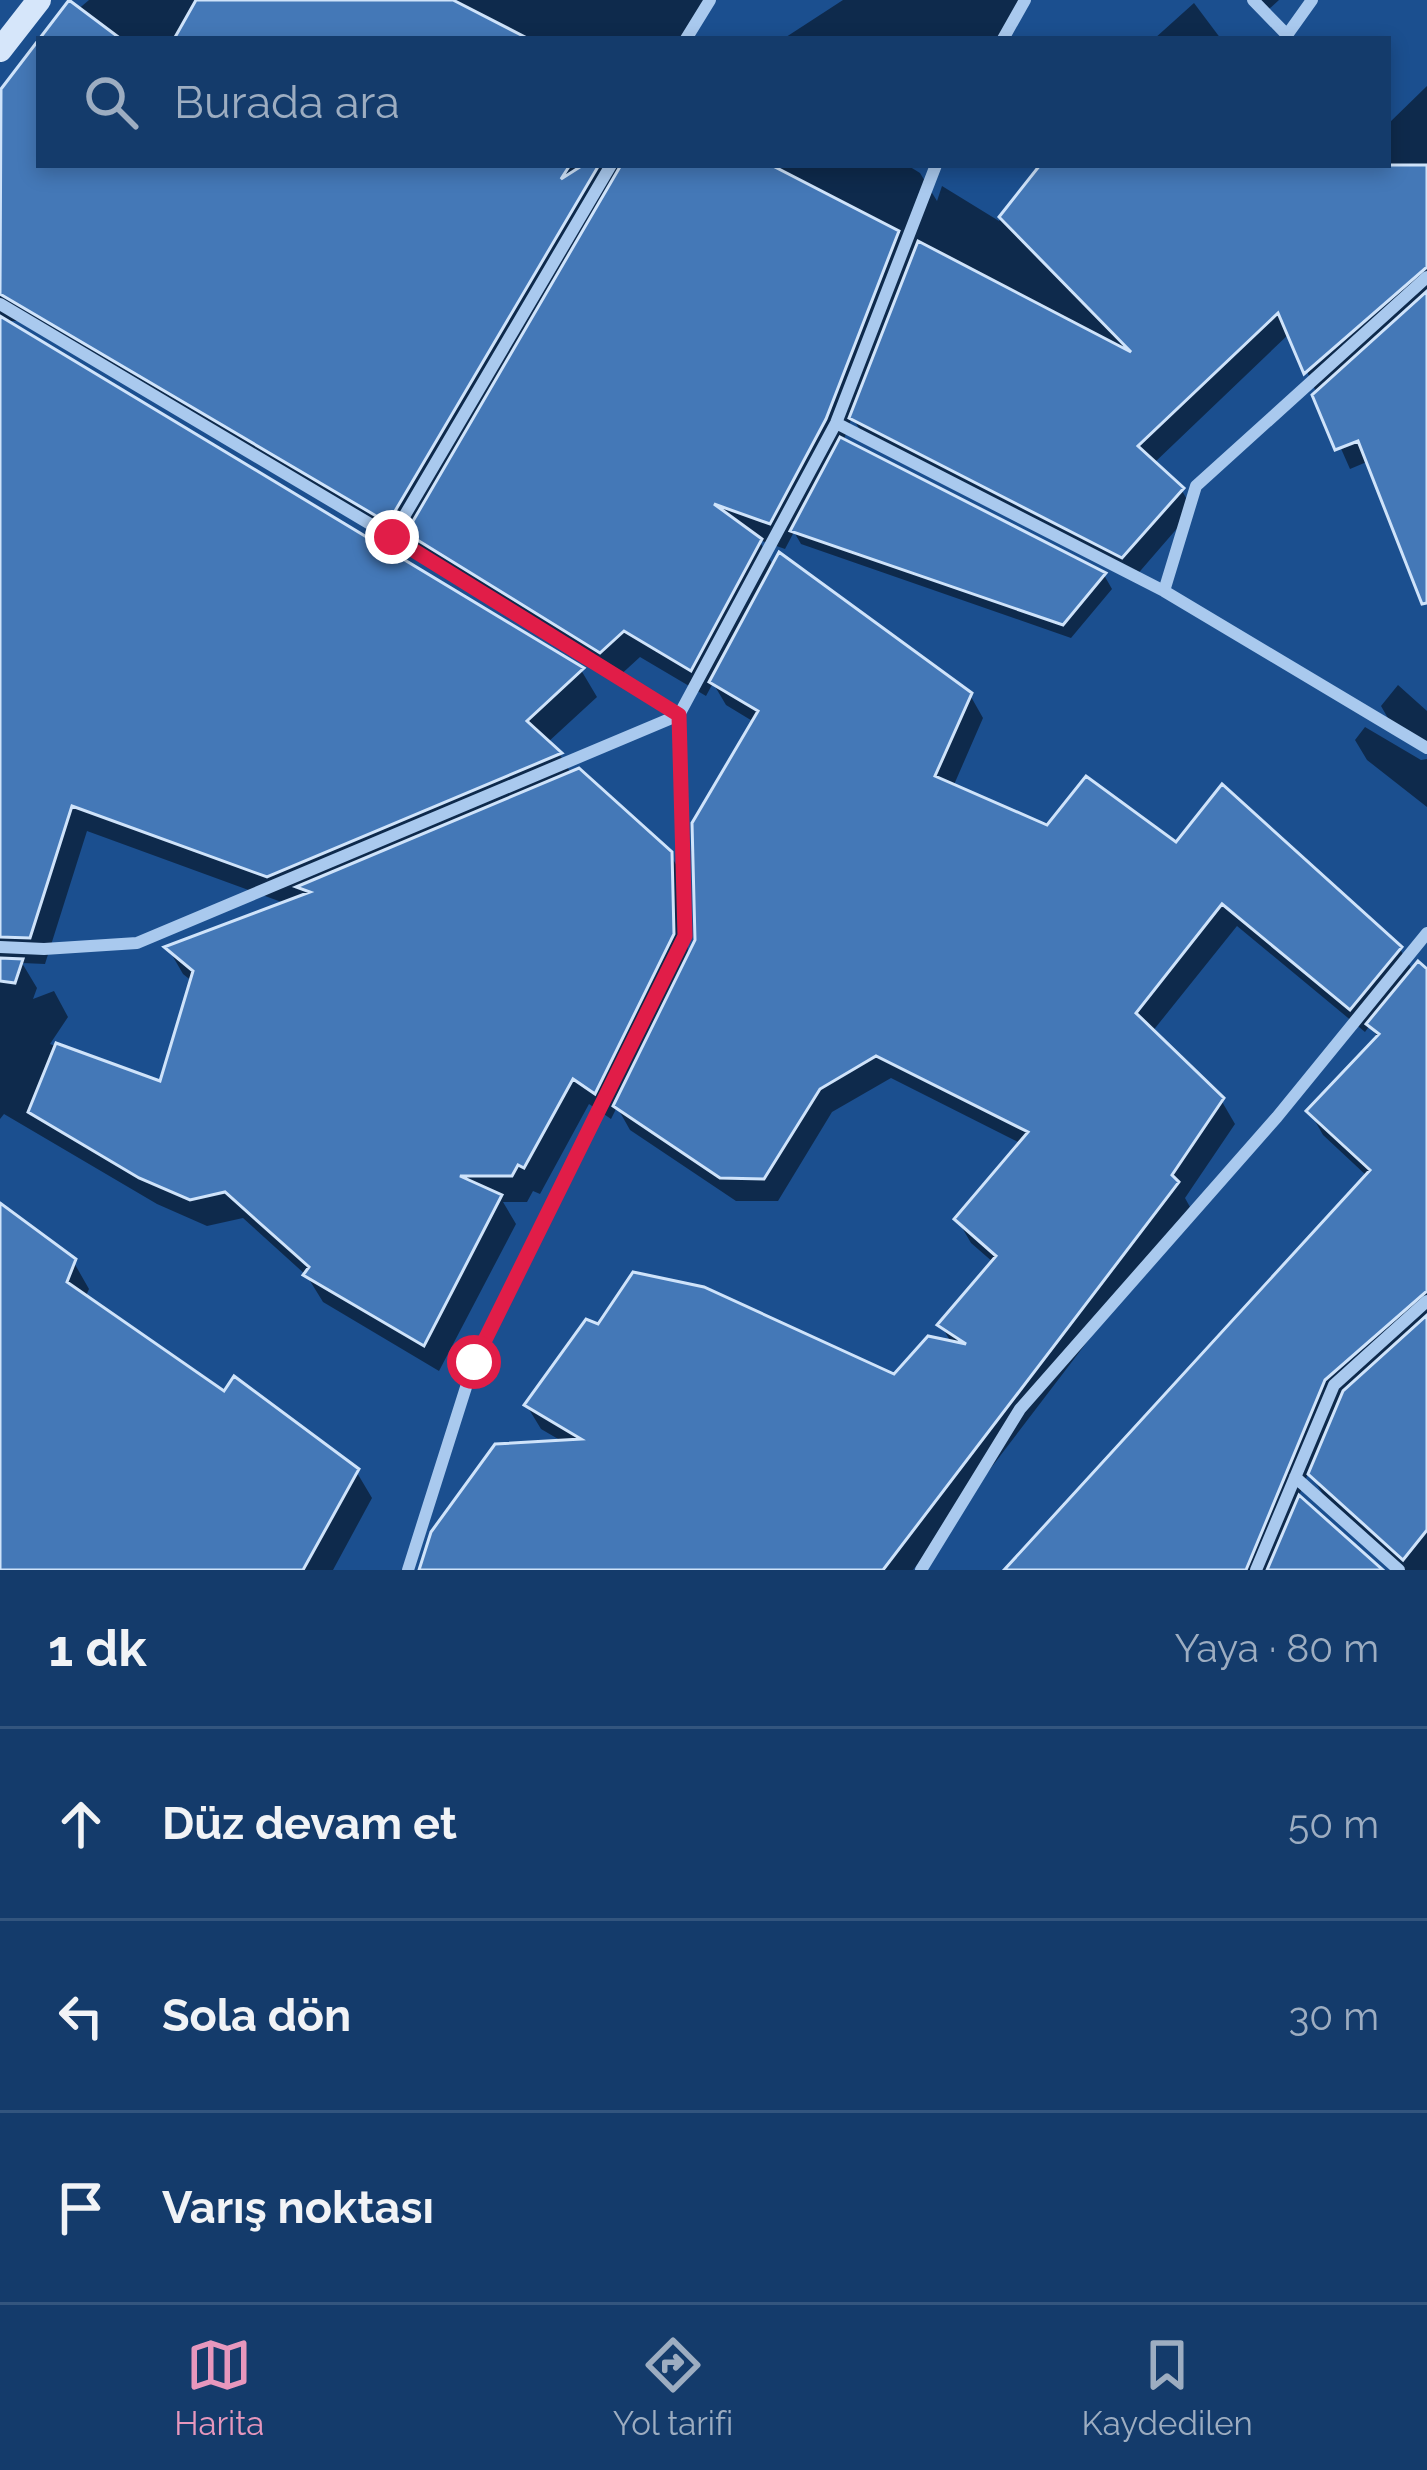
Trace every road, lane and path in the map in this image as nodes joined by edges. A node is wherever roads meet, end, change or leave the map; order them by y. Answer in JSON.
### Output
{"nodes":[{"id":1,"x":39,"y":0,"type":"edge"},
{"id":2,"x":710,"y":0,"type":"edge"},
{"id":3,"x":1025,"y":0,"type":"edge"},
{"id":4,"x":1253,"y":0,"type":"edge"},
{"id":5,"x":1312,"y":0,"type":"edge"},
{"id":6,"x":688,"y":36,"type":"edge"},
{"id":7,"x":1005,"y":36,"type":"edge"},
{"id":8,"x":0,"y":50,"type":"edge"},
{"id":9,"x":609,"y":168,"type":"edge"},
{"id":10,"x":935,"y":168,"type":"edge"},
{"id":11,"x":1427,"y":277,"type":"edge"},
{"id":12,"x":0,"y":304,"type":"edge"},
{"id":13,"x":836,"y":423,"type":"junction"},
{"id":14,"x":392,"y":537,"type":"junction"},
{"id":15,"x":1165,"y":591,"type":"junction"},
{"id":16,"x":679,"y":715,"type":"junction"},
{"id":17,"x":1427,"y":748,"type":"edge"},
{"id":18,"x":1427,"y":933,"type":"edge"},
{"id":19,"x":0,"y":946,"type":"edge"},
{"id":20,"x":1427,"y":1300,"type":"edge"},
{"id":21,"x":1294,"y":1478,"type":"junction"},
{"id":22,"x":408,"y":1570,"type":"edge"},
{"id":23,"x":920,"y":1570,"type":"edge"},
{"id":24,"x":1256,"y":1570,"type":"edge"},
{"id":25,"x":1399,"y":1570,"type":"edge"}],
"edges":[{"from":1,"to":8,"type":"street"},
{"from":2,"to":6,"type":"street"},
{"from":3,"to":7,"type":"street"},
{"from":4,"to":5,"type":"street"},
{"from":9,"to":14,"type":"street"},
{"from":10,"to":13,"type":"street"},
{"from":11,"to":15,"type":"street"},
{"from":12,"to":14,"type":"street"},
{"from":13,"to":15,"type":"street"},
{"from":13,"to":16,"type":"street"},
{"from":14,"to":16,"type":"street"},
{"from":15,"to":17,"type":"street"},
{"from":16,"to":19,"type":"street"},
{"from":16,"to":22,"type":"street"},
{"from":18,"to":23,"type":"street"},
{"from":20,"to":21,"type":"street"},
{"from":21,"to":24,"type":"street"},
{"from":21,"to":25,"type":"street"}]}
